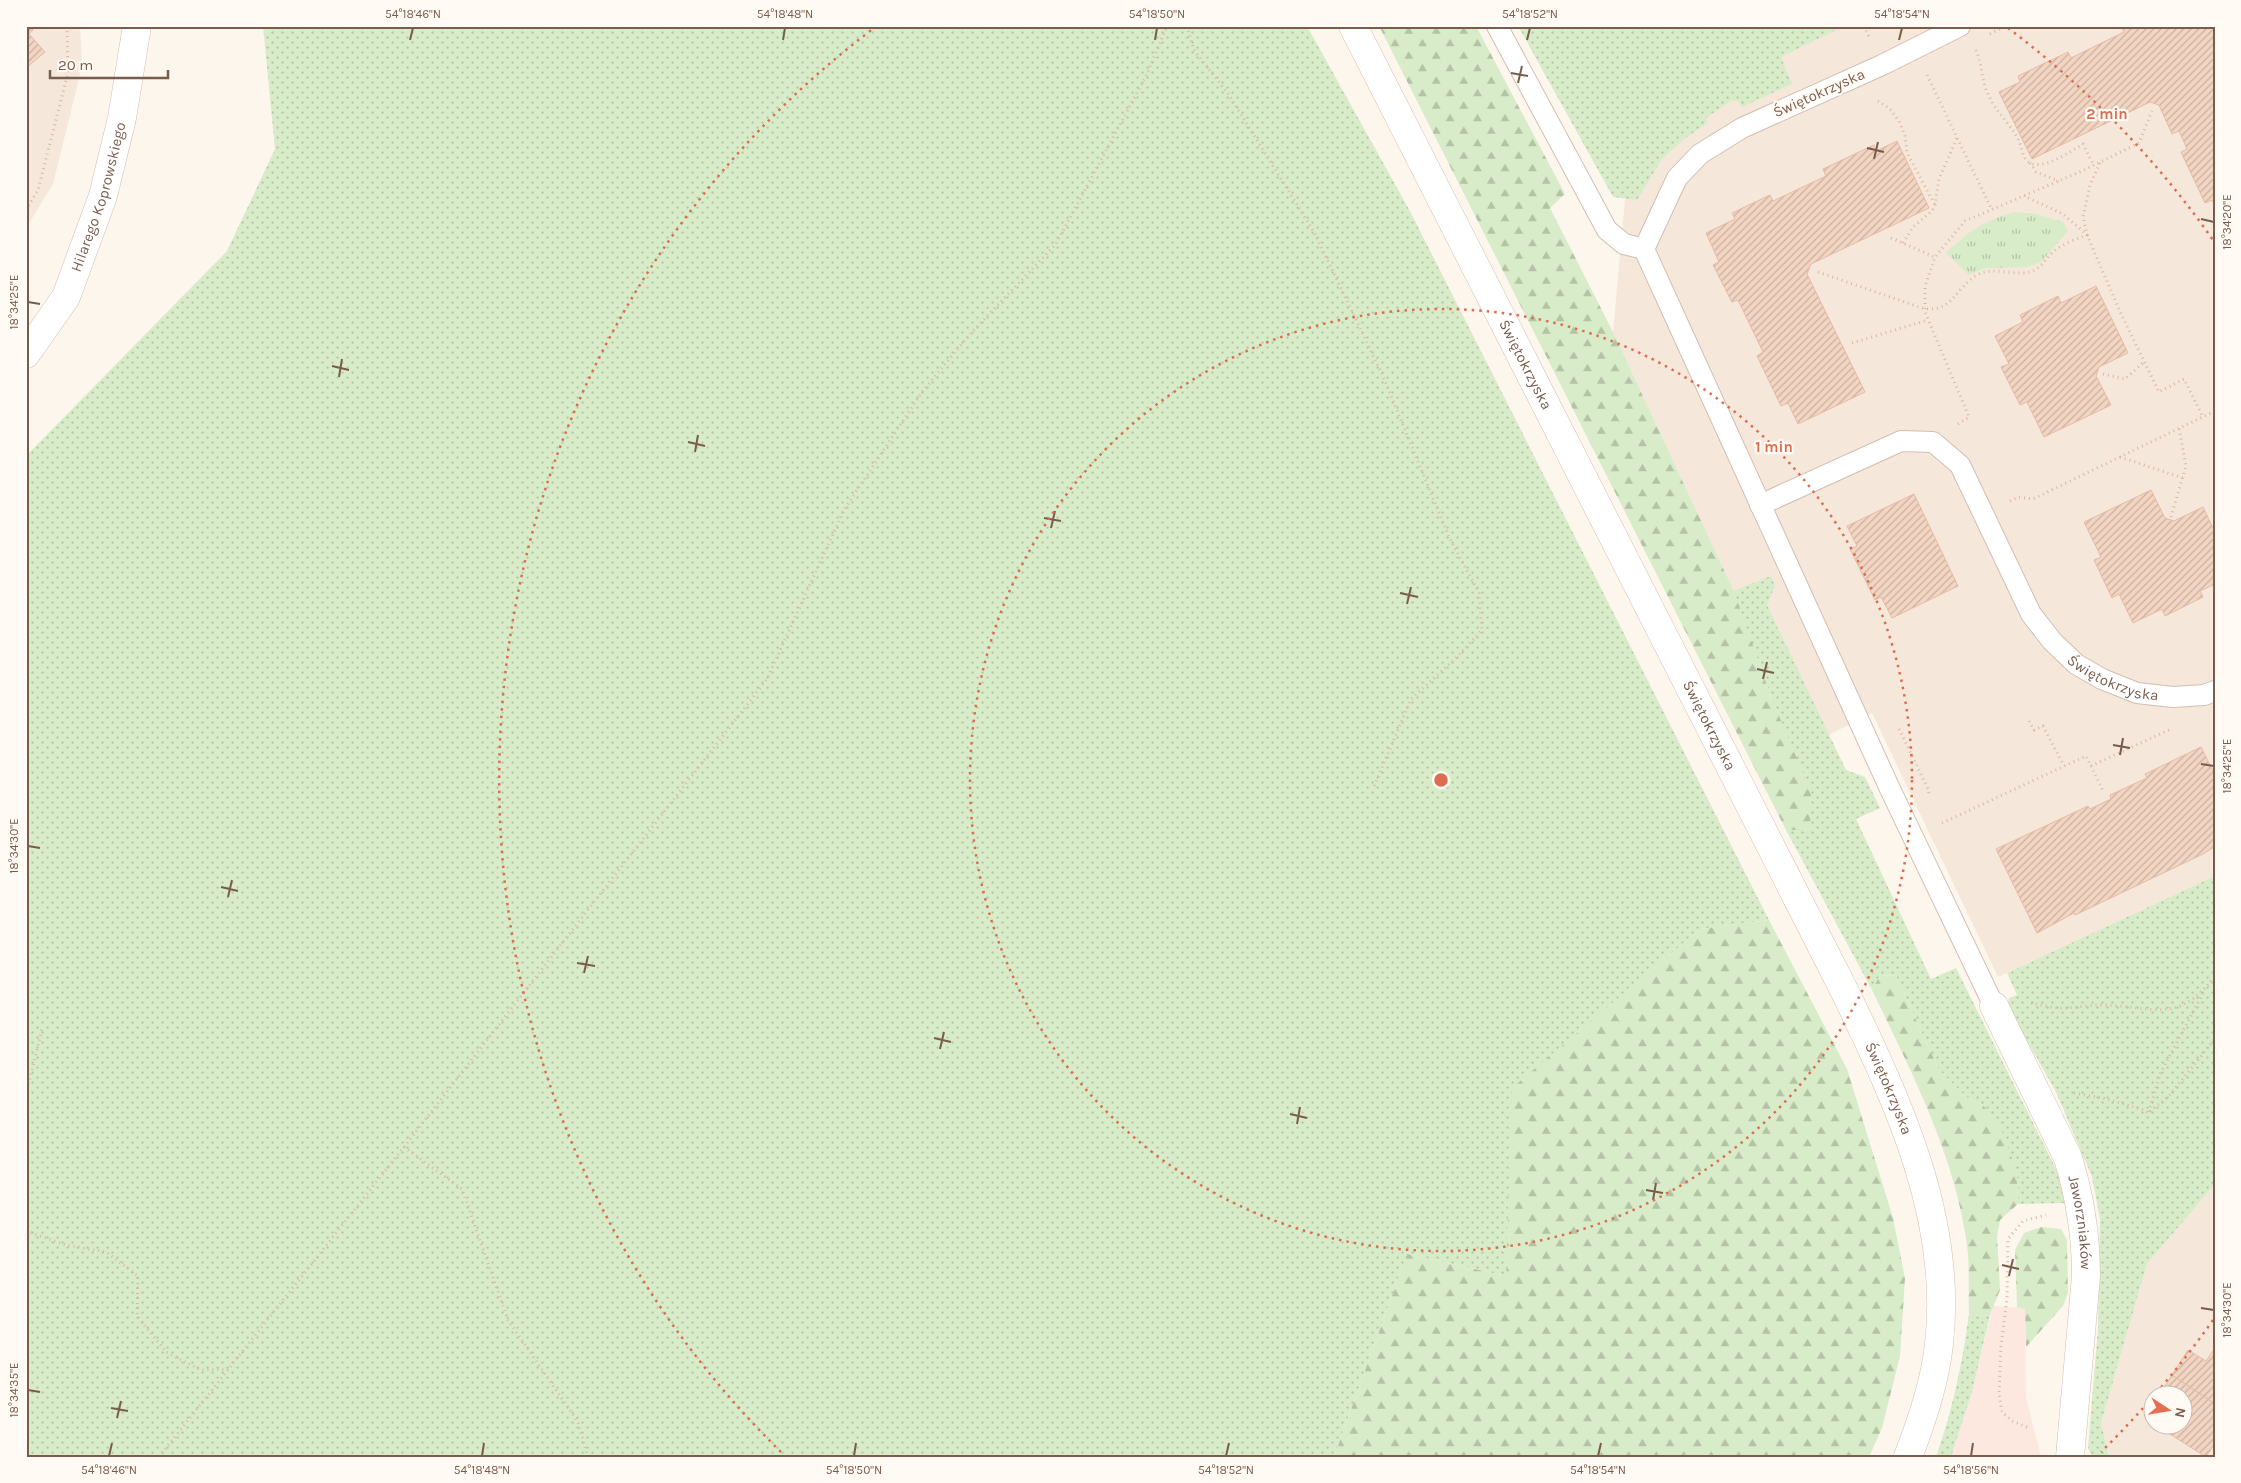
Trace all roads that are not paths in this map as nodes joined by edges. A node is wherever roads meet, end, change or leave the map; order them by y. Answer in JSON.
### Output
{"nodes":[{"id":1,"x":137,"y":26,"type":"edge"},
{"id":2,"x":1353,"y":26,"type":"edge"},
{"id":3,"x":1497,"y":26,"type":"edge"},
{"id":4,"x":1960,"y":26,"type":"edge"},
{"id":5,"x":1644,"y":249,"type":"junction"},
{"id":6,"x":26,"y":354,"type":"edge"},
{"id":7,"x":1760,"y":505,"type":"junction"},
{"id":8,"x":2215,"y":691,"type":"edge"},
{"id":9,"x":1993,"y":1003,"type":"joint"},
{"id":10,"x":1908,"y":1457,"type":"edge"},
{"id":11,"x":2070,"y":1457,"type":"edge"}],
"edges":[{"from":1,"to":6,"type":"main road","name":"Hilarego Koprowskiego"},
{"from":2,"to":10,"type":"main road","name":"Świętokrzyska"},
{"from":3,"to":5,"type":"lane"},
{"from":4,"to":5,"type":"lane","name":"Świętokrzyska"},
{"from":5,"to":7,"type":"lane"},
{"from":7,"to":8,"type":"lane","name":"Świętokrzyska"},
{"from":7,"to":9,"type":"lane"},
{"from":9,"to":11,"type":"main road","name":"Jaworzniaków"}]}
